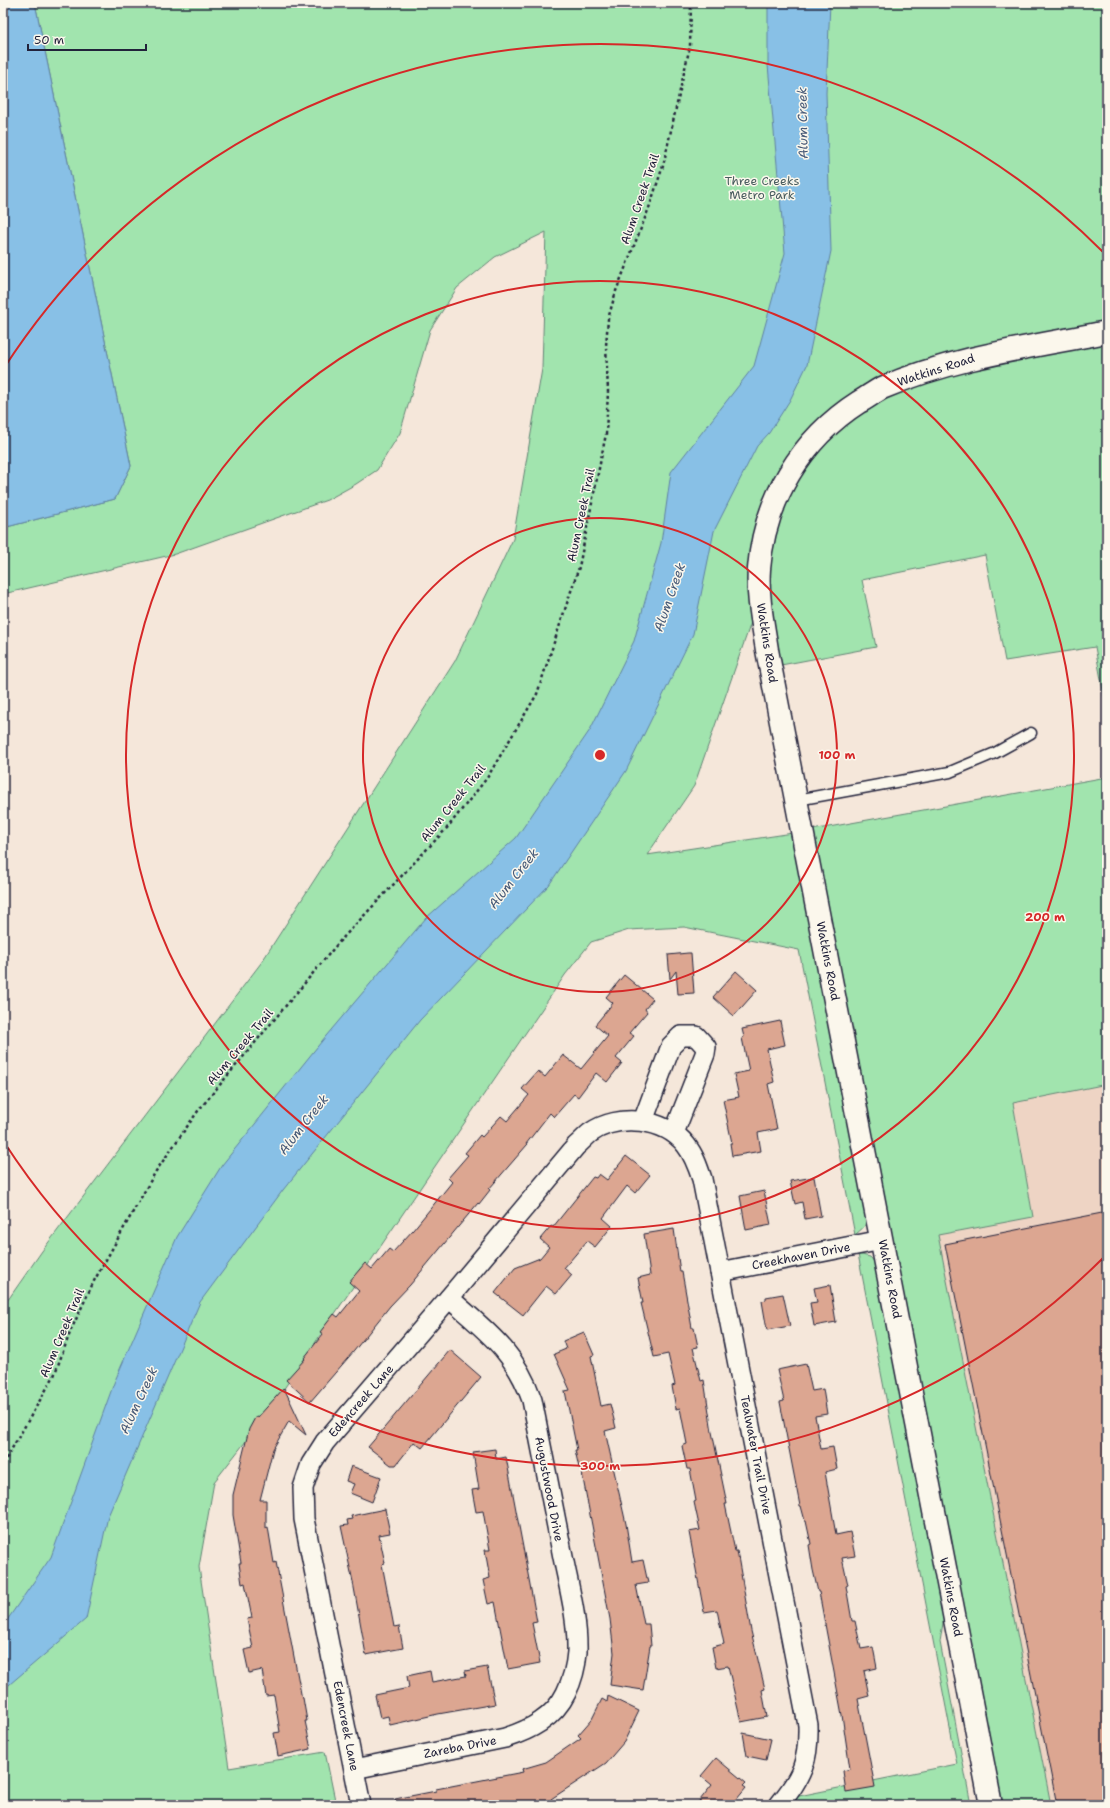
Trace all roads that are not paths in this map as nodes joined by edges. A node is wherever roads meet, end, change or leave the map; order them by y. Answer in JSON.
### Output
{"nodes":[{"id":1,"x":1107,"y":332,"type":"edge"},
{"id":2,"x":1031,"y":733,"type":"dead end"},
{"id":3,"x":797,"y":800,"type":"junction"},
{"id":4,"x":643,"y":1121,"type":"junction"},
{"id":5,"x":668,"y":1130,"type":"junction"},
{"id":6,"x":882,"y":1240,"type":"junction"},
{"id":7,"x":720,"y":1272,"type":"junction"},
{"id":8,"x":449,"y":1298,"type":"junction"},
{"id":9,"x":558,"y":1707,"type":"joint"},
{"id":10,"x":354,"y":1769,"type":"junction"},
{"id":11,"x":783,"y":1800,"type":"edge"},
{"id":12,"x":361,"y":1805,"type":"edge"},
{"id":13,"x":991,"y":1805,"type":"edge"}],
"edges":[{"from":1,"to":3,"type":"street","name":"Watkins Road"},
{"from":2,"to":3,"type":"lane"},
{"from":3,"to":6,"type":"street","name":"Watkins Road"},
{"from":4,"to":5,"type":"street","name":"Edencreek Lane"},
{"from":4,"to":5,"type":"street"},
{"from":4,"to":8,"type":"street","name":"Edencreek Lane"},
{"from":5,"to":7,"type":"street","name":"Tealwater Trail Drive"},
{"from":6,"to":7,"type":"street","name":"Creekhaven Drive"},
{"from":6,"to":13,"type":"street","name":"Watkins Road"},
{"from":7,"to":11,"type":"street","name":"Tealwater Trail Drive"},
{"from":8,"to":9,"type":"street","name":"Augustwood Drive"},
{"from":8,"to":10,"type":"street","name":"Edencreek Lane"},
{"from":9,"to":10,"type":"street","name":"Zareba Drive"},
{"from":10,"to":12,"type":"street","name":"Edencreek Lane"}]}
